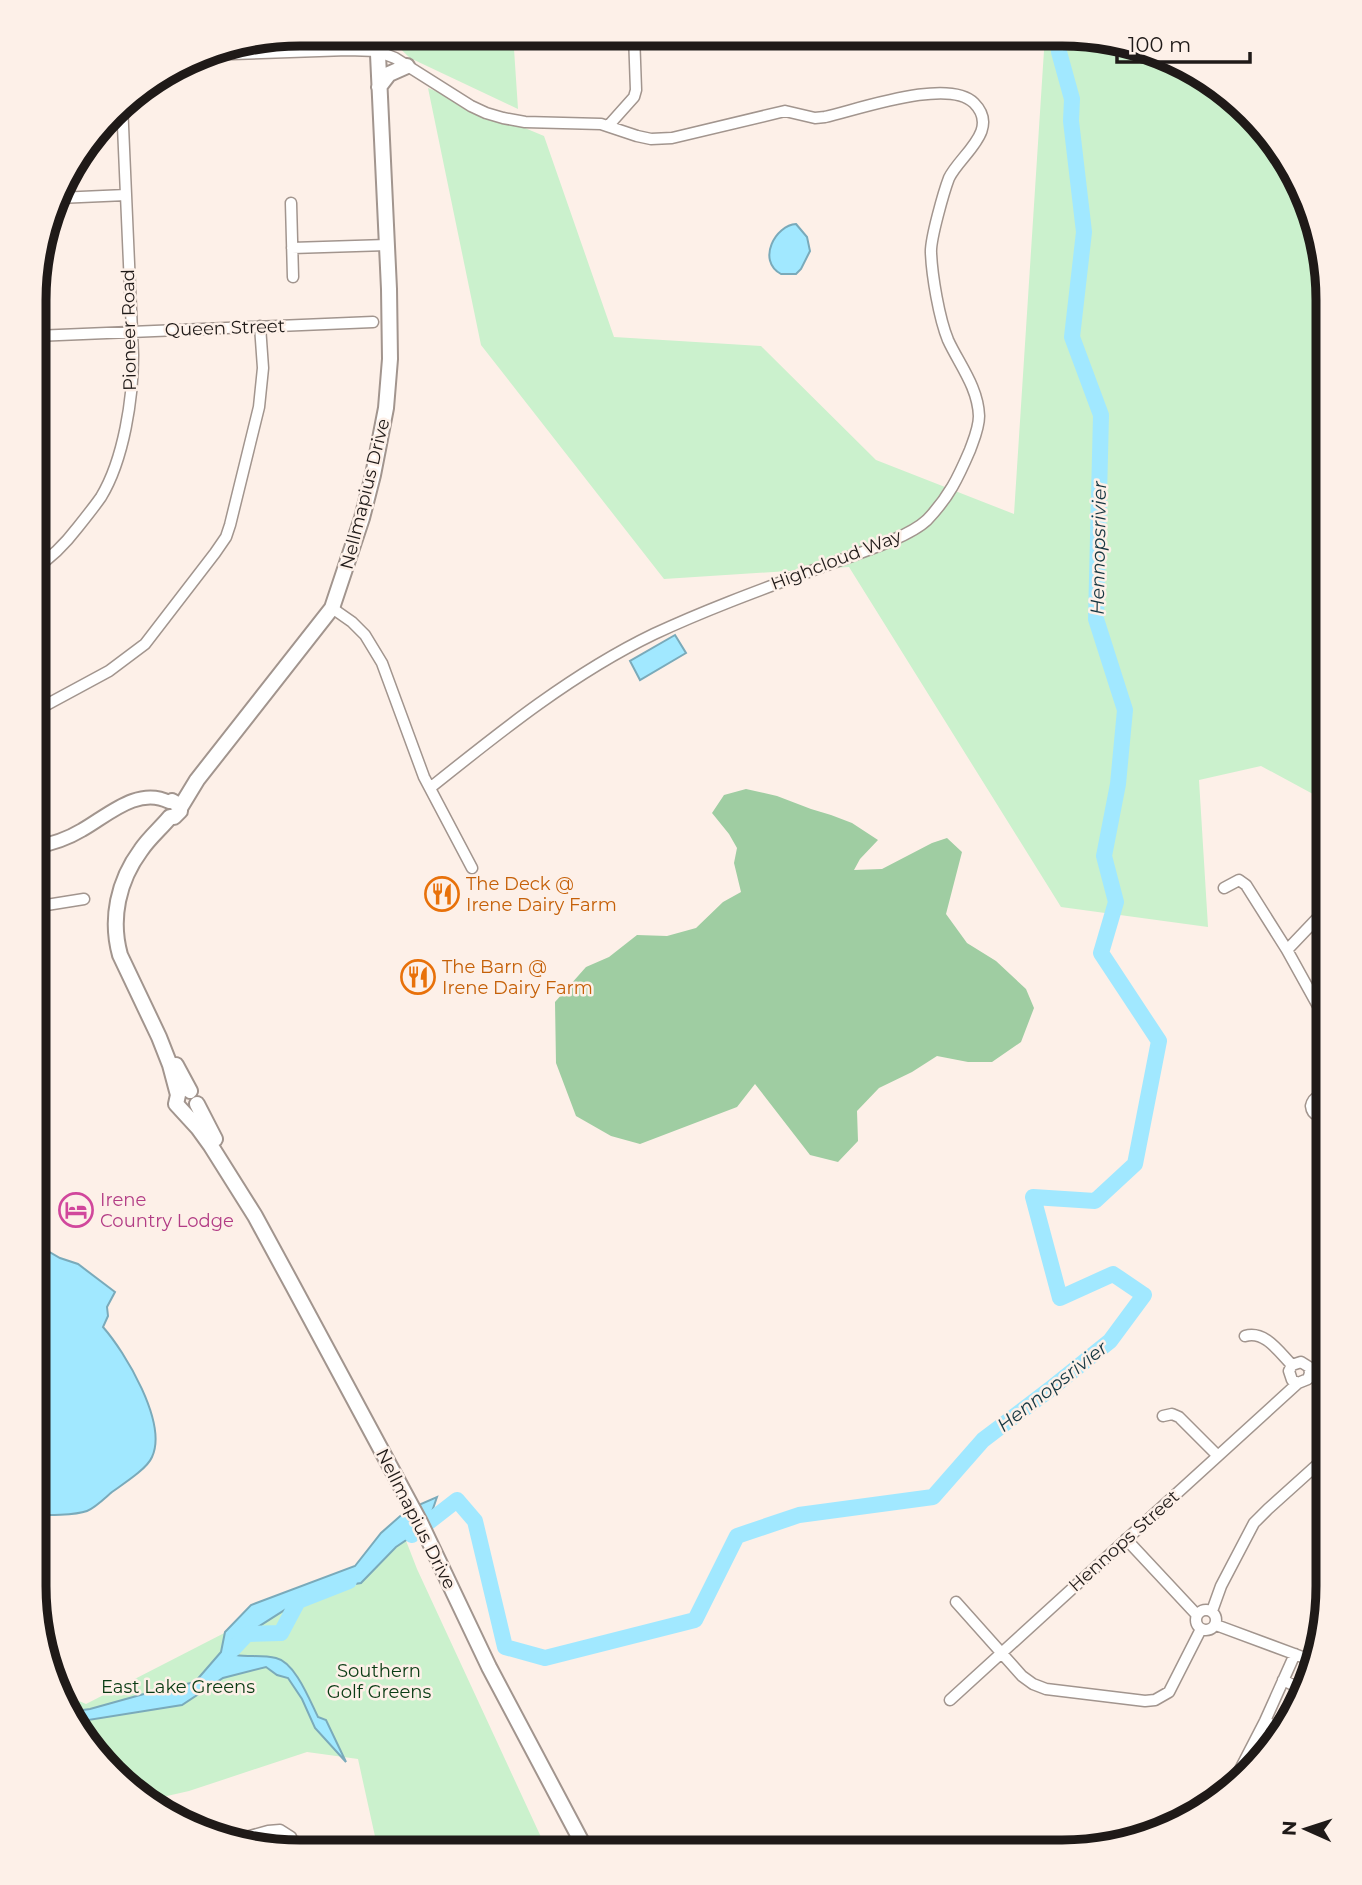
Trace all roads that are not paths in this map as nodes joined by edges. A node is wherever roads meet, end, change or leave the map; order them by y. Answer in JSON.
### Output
{"nodes":[{"id":1,"x":377,"y":46,"type":"edge"},
{"id":2,"x":634,"y":46,"type":"edge"},
{"id":3,"x":270,"y":48,"type":"edge"},
{"id":4,"x":377,"y":51,"type":"junction"},
{"id":5,"x":407,"y":66,"type":"junction"},
{"id":6,"x":379,"y":88,"type":"junction"},
{"id":7,"x":122,"y":118,"type":"edge"},
{"id":8,"x":609,"y":125,"type":"junction"},
{"id":9,"x":126,"y":195,"type":"junction"},
{"id":10,"x":67,"y":198,"type":"edge"},
{"id":11,"x":291,"y":203,"type":"dead end"},
{"id":12,"x":387,"y":246,"type":"junction"},
{"id":13,"x":292,"y":248,"type":"junction"},
{"id":14,"x":293,"y":277,"type":"dead end"},
{"id":15,"x":373,"y":322,"type":"dead end"},
{"id":16,"x":260,"y":326,"type":"junction"},
{"id":17,"x":131,"y":331,"type":"junction"},
{"id":18,"x":46,"y":335,"type":"edge"},
{"id":19,"x":46,"y":561,"type":"edge"},
{"id":20,"x":332,"y":608,"type":"junction"},
{"id":21,"x":46,"y":705,"type":"edge"},
{"id":22,"x":430,"y":788,"type":"junction"},
{"id":23,"x":170,"y":808,"type":"junction"},
{"id":24,"x":46,"y":845,"type":"edge"},
{"id":25,"x":472,"y":868,"type":"dead end"},
{"id":26,"x":1224,"y":888,"type":"dead end"},
{"id":27,"x":84,"y":899,"type":"dead end"},
{"id":28,"x":46,"y":904,"type":"edge"},
{"id":29,"x":1316,"y":920,"type":"edge"},
{"id":30,"x":1287,"y":950,"type":"junction"},
{"id":31,"x":1316,"y":1002,"type":"edge"},
{"id":32,"x":1316,"y":1098,"type":"edge"},
{"id":33,"x":1316,"y":1114,"type":"edge"},
{"id":34,"x":1245,"y":1336,"type":"dead end"},
{"id":35,"x":1292,"y":1365,"type":"junction"},
{"id":36,"x":1298,"y":1383,"type":"junction"},
{"id":37,"x":1163,"y":1416,"type":"dead end"},
{"id":38,"x":1218,"y":1455,"type":"junction"},
{"id":39,"x":1316,"y":1466,"type":"edge"},
{"id":40,"x":1126,"y":1539,"type":"junction"},
{"id":41,"x":956,"y":1602,"type":"dead end"},
{"id":42,"x":1212,"y":1611,"type":"junction"},
{"id":43,"x":1197,"y":1615,"type":"junction"},
{"id":44,"x":1216,"y":1625,"type":"junction"},
{"id":45,"x":1201,"y":1629,"type":"junction"},
{"id":46,"x":1002,"y":1653,"type":"junction"},
{"id":47,"x":1295,"y":1654,"type":"junction"},
{"id":48,"x":1306,"y":1658,"type":"edge"},
{"id":49,"x":1283,"y":1680,"type":"junction"},
{"id":50,"x":1295,"y":1686,"type":"edge"},
{"id":51,"x":950,"y":1700,"type":"dead end"},
{"id":52,"x":1265,"y":1721,"type":"junction"},
{"id":53,"x":1273,"y":1728,"type":"edge"},
{"id":54,"x":1248,"y":1758,"type":"edge"},
{"id":55,"x":250,"y":1835,"type":"edge"},
{"id":56,"x":292,"y":1840,"type":"edge"},
{"id":57,"x":581,"y":1840,"type":"edge"}],
"edges":[{"from":1,"to":4,"type":"main road","name":"Nellmapius Drive"},
{"from":2,"to":8,"type":"street"},
{"from":3,"to":4,"type":"street"},
{"from":4,"to":5,"type":"street","name":"Highcloud Way"},
{"from":4,"to":6,"type":"main road","name":"Nellmapius Drive"},
{"from":5,"to":6,"type":"main road"},
{"from":5,"to":8,"type":"street","name":"Highcloud Way"},
{"from":6,"to":12,"type":"main road","name":"Nellmapius Drive"},
{"from":7,"to":9,"type":"street","name":"Pioneer Road"},
{"from":8,"to":22,"type":"street","name":"Highcloud Way"},
{"from":9,"to":10,"type":"street"},
{"from":9,"to":17,"type":"street","name":"Pioneer Road"},
{"from":11,"to":13,"type":"street"},
{"from":12,"to":13,"type":"street"},
{"from":12,"to":20,"type":"main road","name":"Nellmapius Drive"},
{"from":13,"to":14,"type":"street"},
{"from":15,"to":16,"type":"street","name":"Queen Street"},
{"from":16,"to":17,"type":"street","name":"Queen Street"},
{"from":16,"to":21,"type":"street"},
{"from":17,"to":18,"type":"street","name":"Queen Street"},
{"from":17,"to":19,"type":"street","name":"Pioneer Road"},
{"from":20,"to":22,"type":"street"},
{"from":20,"to":23,"type":"main road","name":"Nellmapius Drive"},
{"from":22,"to":25,"type":"street"},
{"from":23,"to":24,"type":"street"},
{"from":23,"to":57,"type":"main road","name":"Nellmapius Drive"},
{"from":26,"to":30,"type":"street"},
{"from":27,"to":28,"type":"street"},
{"from":29,"to":30,"type":"street"},
{"from":30,"to":31,"type":"street"},
{"from":32,"to":33,"type":"street"},
{"from":34,"to":35,"type":"street"},
{"from":35,"to":36,"type":"street"},
{"from":35,"to":36,"type":"street"},
{"from":36,"to":38,"type":"street","name":"Hennops Street"},
{"from":37,"to":38,"type":"street"},
{"from":38,"to":40,"type":"street","name":"Hennops Street"},
{"from":39,"to":42,"type":"street"},
{"from":40,"to":43,"type":"street"},
{"from":40,"to":46,"type":"street","name":"Hennops Street"},
{"from":41,"to":46,"type":"street"},
{"from":42,"to":43,"type":"street"},
{"from":42,"to":44,"type":"street"},
{"from":43,"to":45,"type":"street"},
{"from":44,"to":45,"type":"street"},
{"from":44,"to":47,"type":"street"},
{"from":45,"to":46,"type":"street"},
{"from":46,"to":51,"type":"street","name":"Hennops Street"},
{"from":47,"to":48,"type":"street"},
{"from":47,"to":49,"type":"street"},
{"from":49,"to":50,"type":"street"},
{"from":49,"to":52,"type":"street"},
{"from":52,"to":53,"type":"street"},
{"from":52,"to":54,"type":"street"},
{"from":55,"to":56,"type":"street"}]}
